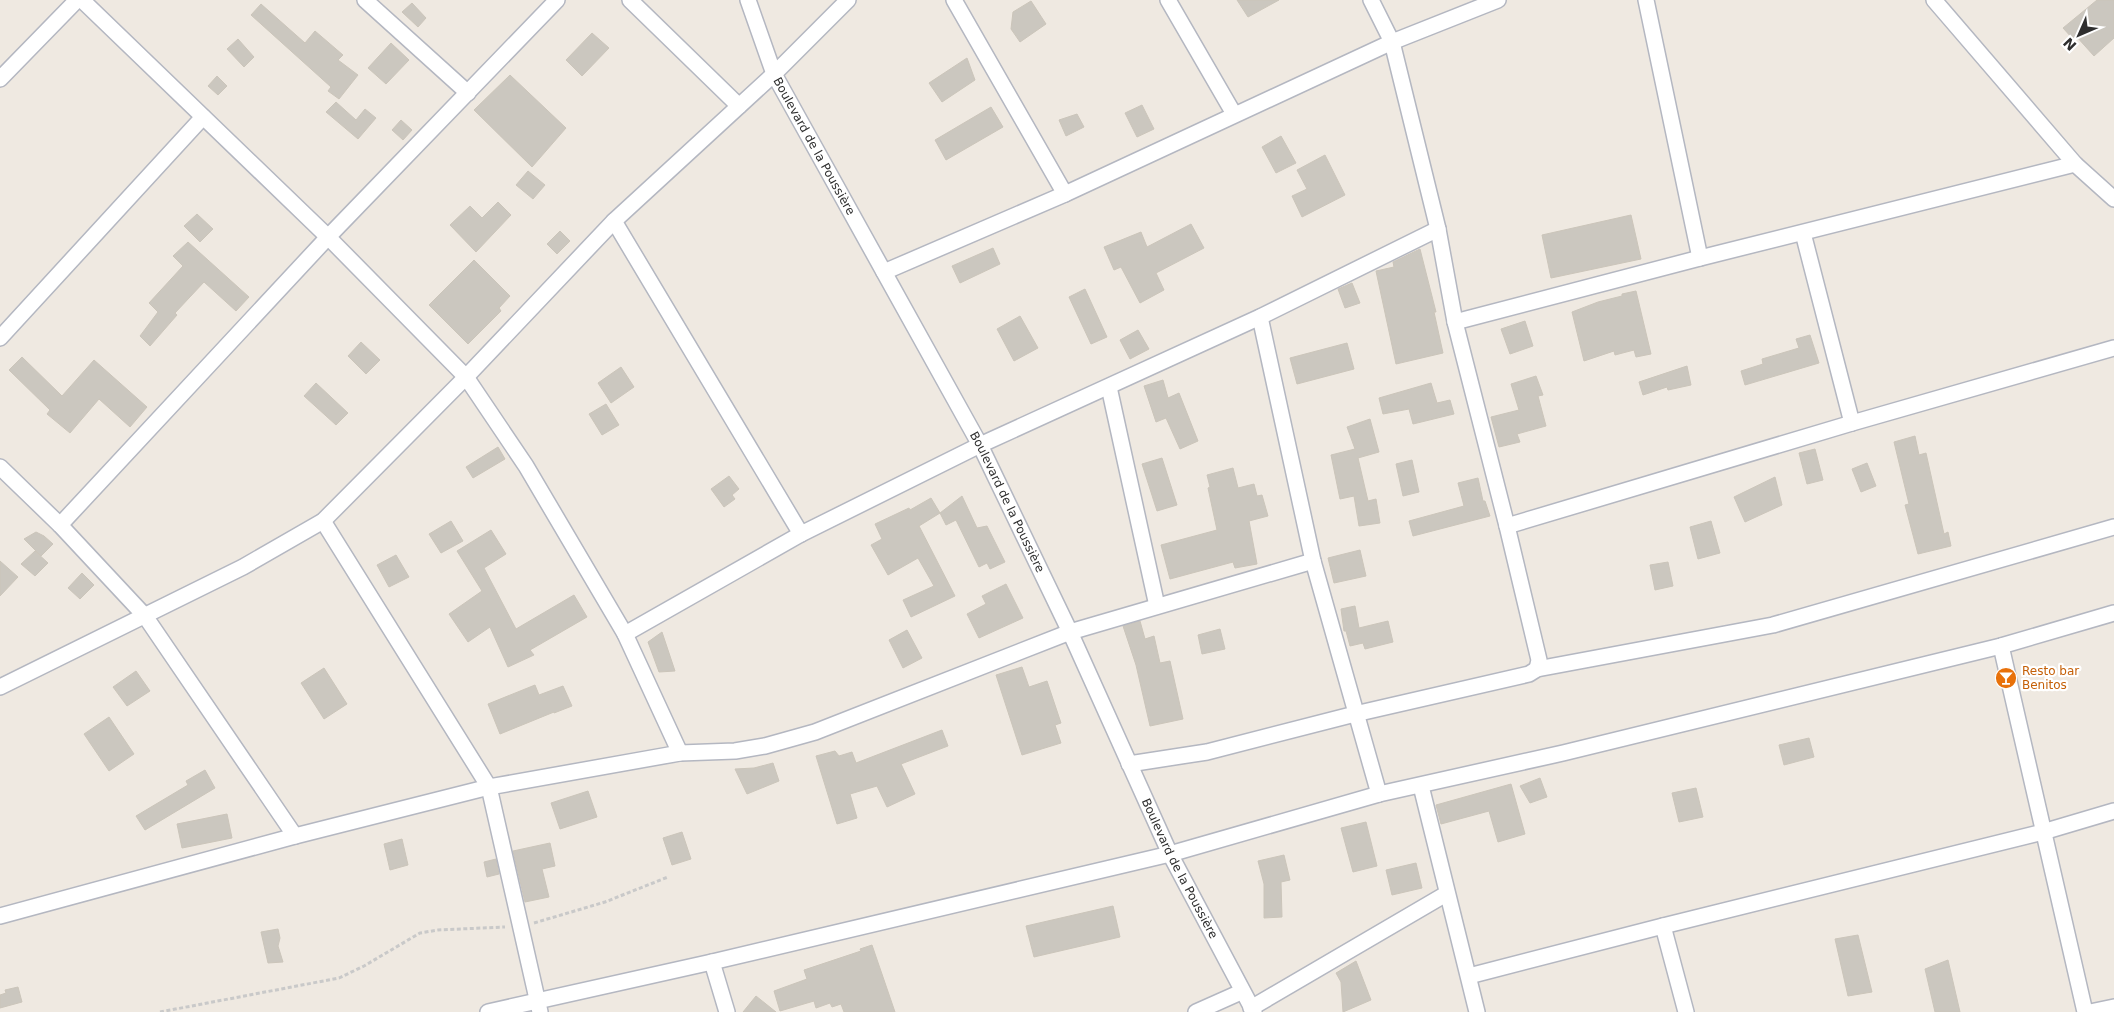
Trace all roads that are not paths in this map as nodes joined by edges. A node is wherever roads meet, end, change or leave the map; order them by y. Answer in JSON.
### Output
{"nodes":[{"id":1,"x":77,"y":0,"type":"edge"},
{"id":2,"x":82,"y":0,"type":"edge"},
{"id":3,"x":365,"y":0,"type":"edge"},
{"id":4,"x":557,"y":0,"type":"edge"},
{"id":5,"x":630,"y":0,"type":"edge"},
{"id":6,"x":748,"y":0,"type":"edge"},
{"id":7,"x":848,"y":0,"type":"edge"},
{"id":8,"x":954,"y":0,"type":"edge"},
{"id":9,"x":1168,"y":0,"type":"edge"},
{"id":10,"x":1372,"y":0,"type":"edge"},
{"id":11,"x":1498,"y":0,"type":"edge"},
{"id":12,"x":1646,"y":0,"type":"edge"},
{"id":13,"x":1934,"y":0,"type":"edge"},
{"id":14,"x":1392,"y":42,"type":"junction"},
{"id":15,"x":774,"y":74,"type":"junction"},
{"id":16,"x":0,"y":79,"type":"edge"},
{"id":17,"x":468,"y":93,"type":"junction"},
{"id":18,"x":739,"y":106,"type":"junction"},
{"id":19,"x":1234,"y":114,"type":"junction"},
{"id":20,"x":203,"y":117,"type":"junction"},
{"id":21,"x":2075,"y":164,"type":"junction"},
{"id":22,"x":1065,"y":194,"type":"junction"},
{"id":23,"x":2114,"y":199,"type":"edge"},
{"id":24,"x":614,"y":221,"type":"junction"},
{"id":25,"x":1438,"y":229,"type":"junction"},
{"id":26,"x":1803,"y":233,"type":"junction"},
{"id":27,"x":328,"y":237,"type":"junction"},
{"id":28,"x":1700,"y":258,"type":"junction"},
{"id":29,"x":884,"y":272,"type":"junction"},
{"id":30,"x":1260,"y":317,"type":"junction"},
{"id":31,"x":1455,"y":322,"type":"junction"},
{"id":32,"x":0,"y":338,"type":"edge"},
{"id":33,"x":2114,"y":348,"type":"edge"},
{"id":34,"x":466,"y":377,"type":"junction"},
{"id":35,"x":1109,"y":387,"type":"junction"},
{"id":36,"x":1852,"y":422,"type":"junction"},
{"id":37,"x":980,"y":445,"type":"junction"},
{"id":38,"x":0,"y":467,"type":"edge"},
{"id":39,"x":323,"y":521,"type":"junction"},
{"id":40,"x":60,"y":525,"type":"junction"},
{"id":41,"x":1507,"y":526,"type":"junction"},
{"id":42,"x":2114,"y":528,"type":"edge"},
{"id":43,"x":802,"y":534,"type":"junction"},
{"id":44,"x":1313,"y":561,"type":"junction"},
{"id":45,"x":1157,"y":606,"type":"junction"},
{"id":46,"x":2114,"y":613,"type":"edge"},
{"id":47,"x":145,"y":616,"type":"junction"},
{"id":48,"x":1070,"y":632,"type":"junction"},
{"id":49,"x":625,"y":634,"type":"junction"},
{"id":50,"x":2001,"y":646,"type":"junction"},
{"id":51,"x":1537,"y":669,"type":"junction"},
{"id":52,"x":0,"y":687,"type":"edge"},
{"id":53,"x":1355,"y":714,"type":"junction"},
{"id":54,"x":680,"y":752,"type":"junction"},
{"id":55,"x":1129,"y":764,"type":"junction"},
{"id":56,"x":1421,"y":786,"type":"junction"},
{"id":57,"x":489,"y":787,"type":"junction"},
{"id":58,"x":1379,"y":794,"type":"junction"},
{"id":59,"x":2114,"y":811,"type":"edge"},
{"id":60,"x":2043,"y":832,"type":"junction"},
{"id":61,"x":295,"y":836,"type":"junction"},
{"id":62,"x":1170,"y":854,"type":"junction"},
{"id":63,"x":1446,"y":894,"type":"junction"},
{"id":64,"x":0,"y":916,"type":"edge"},
{"id":65,"x":1664,"y":926,"type":"junction"},
{"id":66,"x":712,"y":962,"type":"junction"},
{"id":67,"x":1469,"y":976,"type":"junction"},
{"id":68,"x":1242,"y":992,"type":"junction"},
{"id":69,"x":539,"y":1007,"type":"edge"},
{"id":70,"x":2114,"y":1007,"type":"edge"},
{"id":71,"x":1252,"y":1010,"type":"edge"},
{"id":72,"x":488,"y":1012,"type":"edge"},
{"id":73,"x":727,"y":1012,"type":"edge"},
{"id":74,"x":1196,"y":1012,"type":"edge"},
{"id":75,"x":1477,"y":1012,"type":"edge"},
{"id":76,"x":1686,"y":1012,"type":"edge"},
{"id":77,"x":2085,"y":1012,"type":"edge"},
{"id":78,"x":2090,"y":1012,"type":"edge"}],
"edges":[{"from":1,"to":16,"type":"street"},
{"from":2,"to":20,"type":"street"},
{"from":3,"to":17,"type":"street"},
{"from":4,"to":17,"type":"street"},
{"from":5,"to":18,"type":"street"},
{"from":6,"to":15,"type":"street","name":"Boulevard de la Poussière"},
{"from":7,"to":15,"type":"street"},
{"from":8,"to":22,"type":"street"},
{"from":9,"to":19,"type":"street"},
{"from":10,"to":14,"type":"street"},
{"from":11,"to":14,"type":"street"},
{"from":12,"to":28,"type":"street"},
{"from":13,"to":21,"type":"street"},
{"from":14,"to":19,"type":"street"},
{"from":14,"to":25,"type":"street"},
{"from":15,"to":18,"type":"street"},
{"from":15,"to":29,"type":"street","name":"Boulevard de la Poussière"},
{"from":17,"to":27,"type":"street"},
{"from":18,"to":24,"type":"street"},
{"from":19,"to":22,"type":"street"},
{"from":20,"to":27,"type":"street"},
{"from":20,"to":32,"type":"street"},
{"from":21,"to":23,"type":"street"},
{"from":21,"to":26,"type":"street"},
{"from":22,"to":29,"type":"street"},
{"from":24,"to":34,"type":"street"},
{"from":24,"to":43,"type":"street"},
{"from":25,"to":30,"type":"street"},
{"from":25,"to":31,"type":"street"},
{"from":26,"to":28,"type":"street"},
{"from":26,"to":36,"type":"street"},
{"from":27,"to":34,"type":"street"},
{"from":27,"to":40,"type":"street"},
{"from":28,"to":31,"type":"street"},
{"from":29,"to":37,"type":"street","name":"Boulevard de la Poussière"},
{"from":30,"to":35,"type":"street"},
{"from":30,"to":44,"type":"street"},
{"from":31,"to":41,"type":"street"},
{"from":33,"to":36,"type":"street"},
{"from":34,"to":39,"type":"street"},
{"from":34,"to":49,"type":"street"},
{"from":35,"to":37,"type":"street"},
{"from":35,"to":45,"type":"street"},
{"from":36,"to":41,"type":"street"},
{"from":37,"to":43,"type":"street"},
{"from":37,"to":48,"type":"street","name":"Boulevard de la Poussière"},
{"from":38,"to":40,"type":"street"},
{"from":39,"to":47,"type":"street"},
{"from":39,"to":57,"type":"street"},
{"from":40,"to":47,"type":"street"},
{"from":41,"to":51,"type":"street"},
{"from":42,"to":51,"type":"street"},
{"from":43,"to":49,"type":"street"},
{"from":44,"to":45,"type":"street"},
{"from":44,"to":53,"type":"street"},
{"from":45,"to":48,"type":"street"},
{"from":46,"to":50,"type":"street"},
{"from":47,"to":52,"type":"street"},
{"from":47,"to":61,"type":"street"},
{"from":48,"to":54,"type":"street"},
{"from":48,"to":55,"type":"street","name":"Boulevard de la Poussière"},
{"from":49,"to":54,"type":"street"},
{"from":50,"to":56,"type":"street"},
{"from":50,"to":60,"type":"street"},
{"from":51,"to":53,"type":"street"},
{"from":53,"to":55,"type":"street"},
{"from":53,"to":58,"type":"street"},
{"from":54,"to":57,"type":"street"},
{"from":55,"to":62,"type":"street","name":"Boulevard de la Poussière"},
{"from":56,"to":58,"type":"street"},
{"from":56,"to":63,"type":"street"},
{"from":57,"to":61,"type":"street"},
{"from":57,"to":69,"type":"street"},
{"from":58,"to":62,"type":"street"},
{"from":59,"to":60,"type":"street"},
{"from":60,"to":65,"type":"street"},
{"from":60,"to":77,"type":"street"},
{"from":61,"to":64,"type":"street"},
{"from":62,"to":66,"type":"street"},
{"from":62,"to":68,"type":"street","name":"Boulevard de la Poussière"},
{"from":63,"to":67,"type":"street"},
{"from":63,"to":71,"type":"street"},
{"from":65,"to":67,"type":"street"},
{"from":65,"to":76,"type":"street"},
{"from":66,"to":69,"type":"street"},
{"from":66,"to":73,"type":"street"},
{"from":67,"to":75,"type":"street"},
{"from":68,"to":71,"type":"street","name":"Boulevard de la Poussière"},
{"from":68,"to":74,"type":"street"},
{"from":69,"to":72,"type":"street"},
{"from":70,"to":78,"type":"street"}]}
